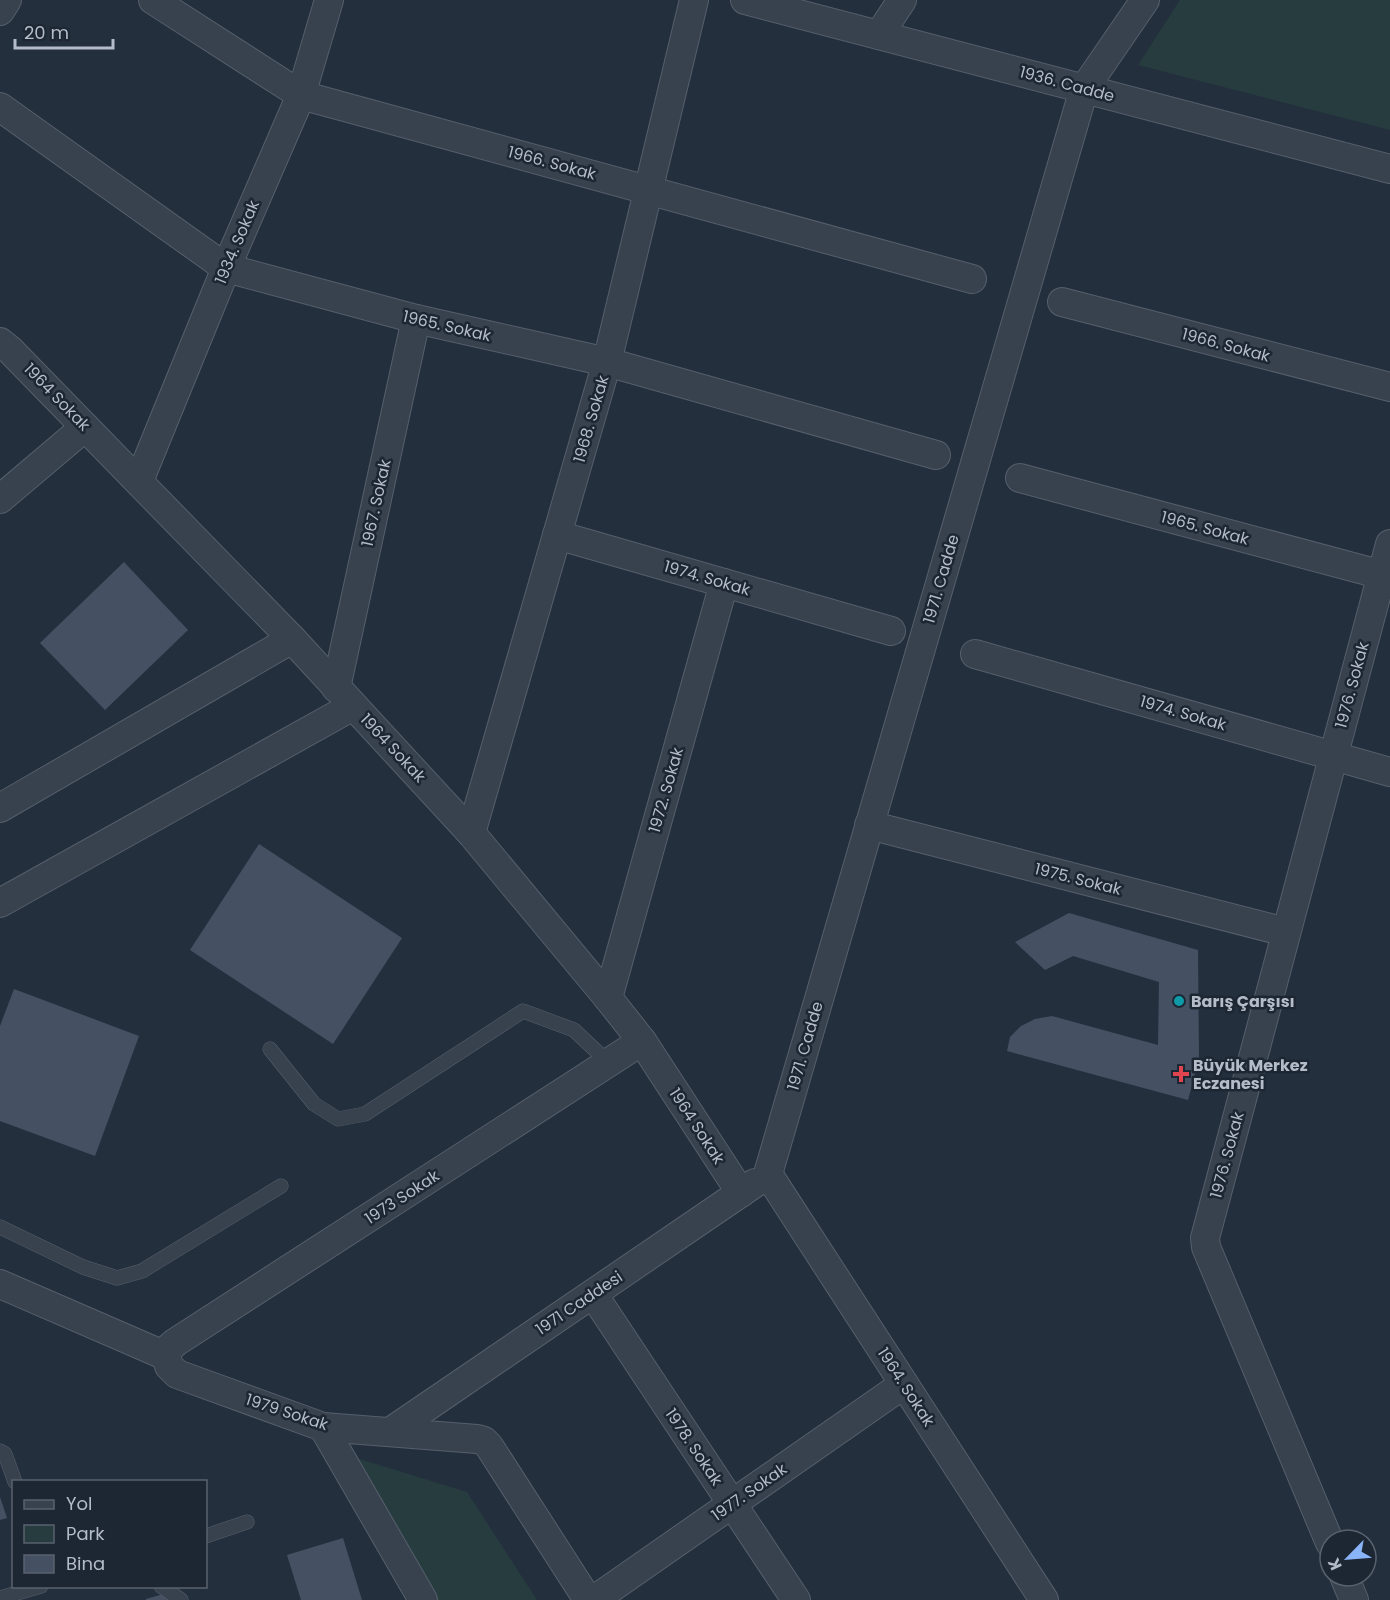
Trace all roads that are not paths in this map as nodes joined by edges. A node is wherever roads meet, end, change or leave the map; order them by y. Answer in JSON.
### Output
{"nodes":[{"id":1,"x":7,"y":0,"type":"edge"},
{"id":2,"x":153,"y":0,"type":"edge"},
{"id":3,"x":329,"y":0,"type":"edge"},
{"id":4,"x":694,"y":0,"type":"edge"},
{"id":5,"x":744,"y":0,"type":"edge"},
{"id":6,"x":902,"y":0,"type":"edge"},
{"id":7,"x":1145,"y":0,"type":"edge"},
{"id":8,"x":0,"y":10,"type":"edge"},
{"id":9,"x":879,"y":35,"type":"junction"},
{"id":10,"x":1084,"y":89,"type":"junction"},
{"id":11,"x":301,"y":95,"type":"junction"},
{"id":12,"x":0,"y":106,"type":"edge"},
{"id":13,"x":1390,"y":169,"type":"edge"},
{"id":14,"x":648,"y":190,"type":"junction"},
{"id":15,"x":226,"y":268,"type":"junction"},
{"id":16,"x":972,"y":279,"type":"dead end"},
{"id":17,"x":1062,"y":302,"type":"dead end"},
{"id":18,"x":416,"y":319,"type":"junction"},
{"id":19,"x":0,"y":342,"type":"edge"},
{"id":20,"x":607,"y":362,"type":"junction"},
{"id":21,"x":1390,"y":387,"type":"edge"},
{"id":22,"x":86,"y":427,"type":"junction"},
{"id":23,"x":936,"y":455,"type":"dead end"},
{"id":24,"x":1020,"y":478,"type":"dead end"},
{"id":25,"x":139,"y":482,"type":"junction"},
{"id":26,"x":0,"y":499,"type":"edge"},
{"id":27,"x":557,"y":535,"type":"junction"},
{"id":28,"x":1390,"y":544,"type":"edge"},
{"id":29,"x":1386,"y":576,"type":"edge"},
{"id":30,"x":724,"y":583,"type":"junction"},
{"id":31,"x":891,"y":631,"type":"dead end"},
{"id":32,"x":292,"y":639,"type":"junction"},
{"id":33,"x":975,"y":654,"type":"dead end"},
{"id":34,"x":344,"y":697,"type":"junction"},
{"id":35,"x":1333,"y":756,"type":"junction"},
{"id":36,"x":1390,"y":772,"type":"edge"},
{"id":37,"x":0,"y":808,"type":"edge"},
{"id":38,"x":870,"y":825,"type":"junction"},
{"id":39,"x":471,"y":833,"type":"junction"},
{"id":40,"x":0,"y":903,"type":"edge"},
{"id":41,"x":1286,"y":933,"type":"junction"},
{"id":42,"x":608,"y":998,"type":"junction"},
{"id":43,"x":642,"y":1041,"type":"junction"},
{"id":44,"x":270,"y":1049,"type":"dead end"},
{"id":45,"x":609,"y":1063,"type":"junction"},
{"id":46,"x":768,"y":1174,"type":"junction"},
{"id":47,"x":281,"y":1186,"type":"dead end"},
{"id":48,"x":741,"y":1192,"type":"junction"},
{"id":49,"x":0,"y":1227,"type":"edge"},
{"id":50,"x":0,"y":1284,"type":"edge"},
{"id":51,"x":593,"y":1294,"type":"junction"},
{"id":52,"x":166,"y":1356,"type":"junction"},
{"id":53,"x":904,"y":1384,"type":"junction"},
{"id":54,"x":323,"y":1427,"type":"junction"},
{"id":55,"x":390,"y":1432,"type":"junction"},
{"id":56,"x":0,"y":1451,"type":"edge"},
{"id":57,"x":14,"y":1480,"type":"edge"},
{"id":58,"x":732,"y":1504,"type":"junction"},
{"id":59,"x":247,"y":1522,"type":"dead end"},
{"id":60,"x":1324,"y":1528,"type":"edge"},
{"id":61,"x":207,"y":1536,"type":"edge"},
{"id":62,"x":37,"y":1588,"type":"edge"},
{"id":63,"x":163,"y":1588,"type":"edge"},
{"id":64,"x":0,"y":1598,"type":"edge"},
{"id":65,"x":181,"y":1600,"type":"edge"},
{"id":66,"x":423,"y":1600,"type":"edge"},
{"id":67,"x":588,"y":1600,"type":"edge"},
{"id":68,"x":594,"y":1600,"type":"edge"},
{"id":69,"x":796,"y":1600,"type":"edge"},
{"id":70,"x":1044,"y":1600,"type":"edge"}],
"edges":[{"from":1,"to":8,"type":"street"},
{"from":2,"to":11,"type":"street","name":"1966. Sokak"},
{"from":3,"to":11,"type":"street","name":"1934. Sokak"},
{"from":4,"to":14,"type":"street","name":"1968. Sokak"},
{"from":5,"to":9,"type":"street","name":"1936. Cadde"},
{"from":6,"to":9,"type":"street"},
{"from":7,"to":10,"type":"street","name":"1971. Cadde"},
{"from":9,"to":10,"type":"street","name":"1936. Cadde"},
{"from":10,"to":13,"type":"street","name":"1936. Cadde"},
{"from":10,"to":38,"type":"street","name":"1971. Cadde"},
{"from":11,"to":14,"type":"street","name":"1966. Sokak"},
{"from":11,"to":15,"type":"street","name":"1934. Sokak"},
{"from":12,"to":15,"type":"street","name":"1965. Sokak"},
{"from":14,"to":16,"type":"street","name":"1966. Sokak"},
{"from":14,"to":20,"type":"street","name":"1968. Sokak"},
{"from":15,"to":18,"type":"street","name":"1965. Sokak"},
{"from":15,"to":25,"type":"street","name":"1934. Sokak"},
{"from":17,"to":21,"type":"street","name":"1966. Sokak"},
{"from":18,"to":20,"type":"street","name":"1965. Sokak"},
{"from":18,"to":34,"type":"street","name":"1967. Sokak"},
{"from":19,"to":22,"type":"street","name":"1964 Sokak"},
{"from":20,"to":23,"type":"street","name":"1965. Sokak"},
{"from":20,"to":27,"type":"street","name":"1968. Sokak"},
{"from":22,"to":25,"type":"street","name":"1964 Sokak"},
{"from":22,"to":26,"type":"street"},
{"from":24,"to":29,"type":"street","name":"1965. Sokak"},
{"from":25,"to":32,"type":"street","name":"1964 Sokak"},
{"from":27,"to":30,"type":"street","name":"1974. Sokak"},
{"from":27,"to":39,"type":"street","name":"1968. Sokak"},
{"from":28,"to":29,"type":"street","name":"1976. Sokak"},
{"from":29,"to":35,"type":"street","name":"1976. Sokak"},
{"from":30,"to":31,"type":"street","name":"1974. Sokak"},
{"from":30,"to":42,"type":"street","name":"1972. Sokak"},
{"from":32,"to":34,"type":"street","name":"1964 Sokak"},
{"from":32,"to":37,"type":"street"},
{"from":33,"to":35,"type":"street","name":"1974. Sokak"},
{"from":34,"to":39,"type":"street","name":"1964 Sokak"},
{"from":34,"to":40,"type":"street"},
{"from":35,"to":36,"type":"street","name":"1974. Sokak"},
{"from":35,"to":41,"type":"street","name":"1976. Sokak"},
{"from":38,"to":41,"type":"street","name":"1975. Sokak"},
{"from":38,"to":46,"type":"street","name":"1971. Cadde"},
{"from":39,"to":42,"type":"street","name":"1964 Sokak"},
{"from":41,"to":60,"type":"street","name":"1976. Sokak"},
{"from":42,"to":43,"type":"street","name":"1964 Sokak"},
{"from":43,"to":45,"type":"street","name":"1973 Sokak"},
{"from":43,"to":48,"type":"street","name":"1964 Sokak"},
{"from":44,"to":45,"type":"lane"},
{"from":45,"to":52,"type":"street","name":"1973 Sokak"},
{"from":46,"to":48,"type":"street","name":"1971 Caddesi"},
{"from":46,"to":53,"type":"street","name":"1964. Sokak"},
{"from":47,"to":49,"type":"lane"},
{"from":48,"to":51,"type":"street","name":"1971 Caddesi"},
{"from":50,"to":52,"type":"street","name":"1979 Sokak"},
{"from":51,"to":55,"type":"street","name":"1971 Caddesi"},
{"from":51,"to":58,"type":"street","name":"1978. Sokak"},
{"from":52,"to":54,"type":"street","name":"1979 Sokak"},
{"from":53,"to":58,"type":"street","name":"1977. Sokak"},
{"from":53,"to":70,"type":"street","name":"1964. Sokak"},
{"from":54,"to":55,"type":"street","name":"1979 Sokak"},
{"from":54,"to":66,"type":"street"},
{"from":55,"to":67,"type":"street","name":"1979 Sokak"},
{"from":56,"to":57,"type":"lane"},
{"from":58,"to":68,"type":"street","name":"1977. Sokak"},
{"from":58,"to":69,"type":"street","name":"1978. Sokak"},
{"from":59,"to":61,"type":"lane"},
{"from":62,"to":64,"type":"lane"},
{"from":63,"to":65,"type":"lane"}]}
